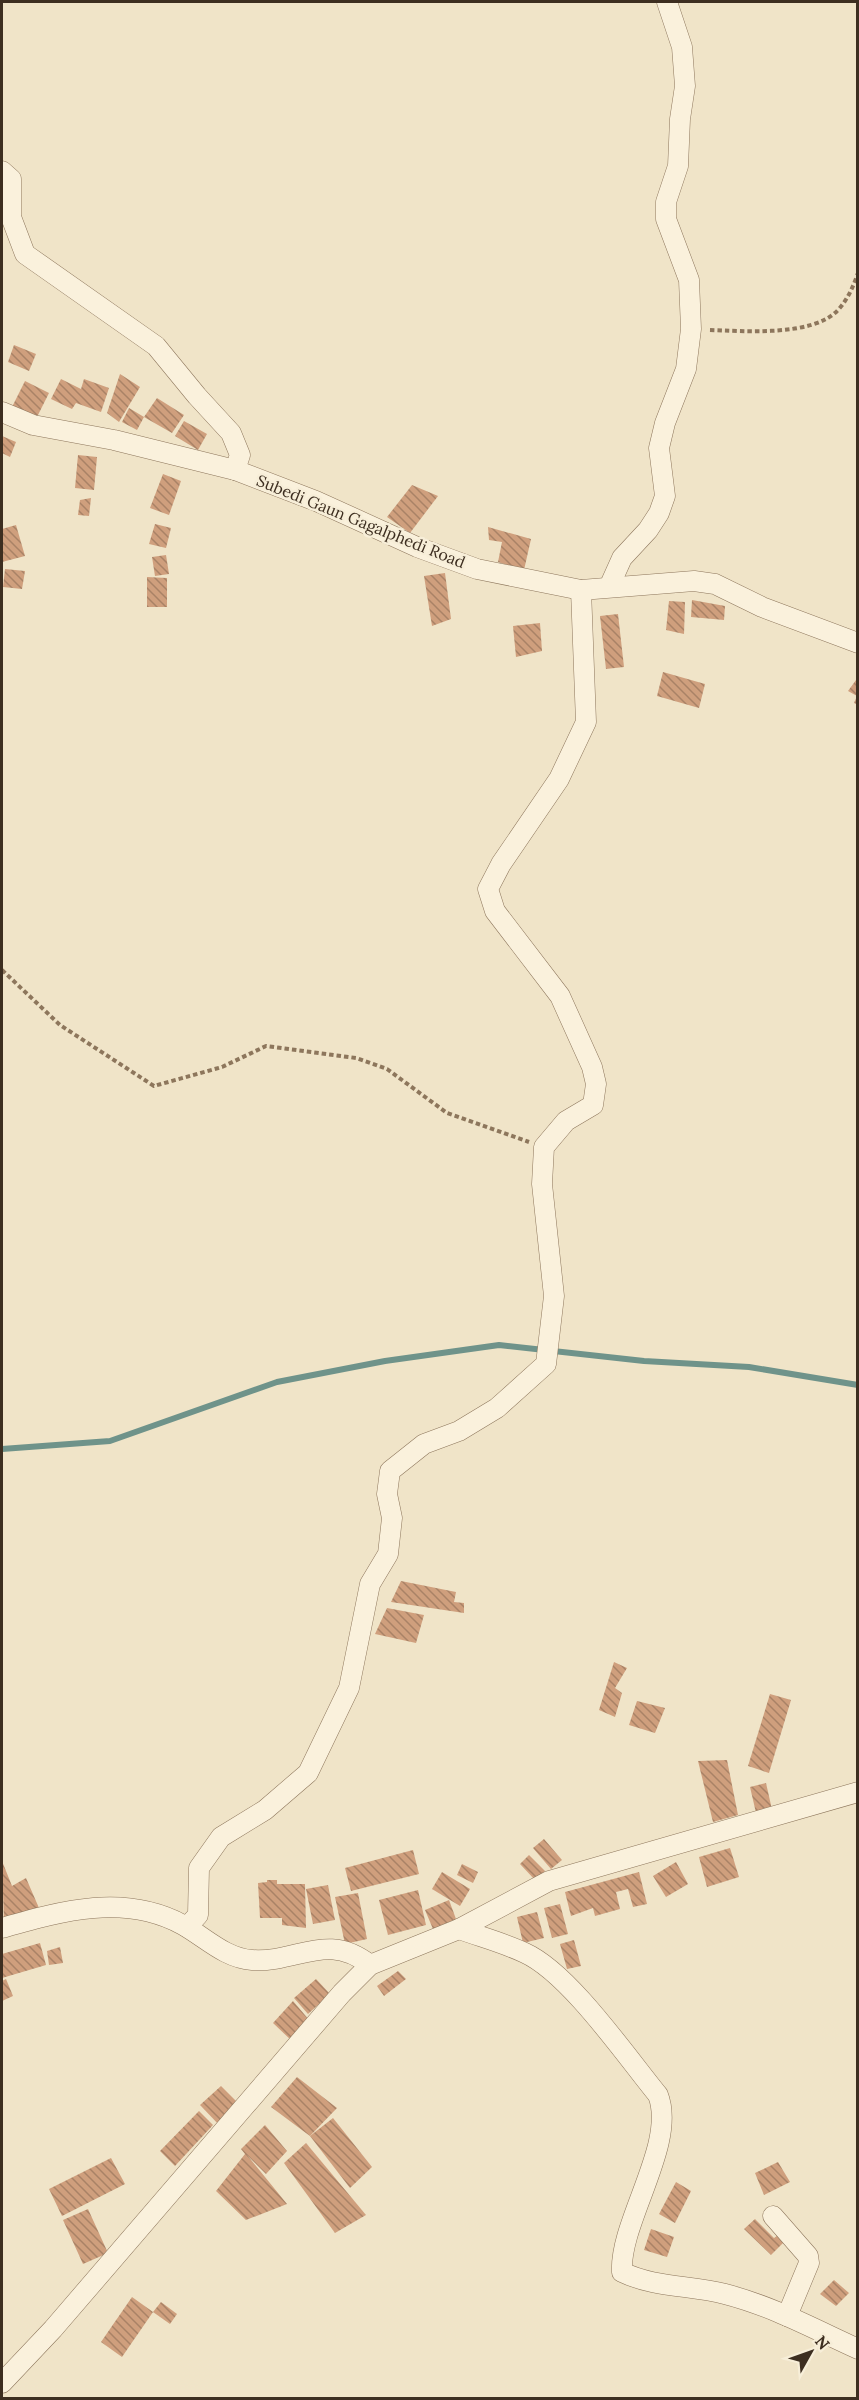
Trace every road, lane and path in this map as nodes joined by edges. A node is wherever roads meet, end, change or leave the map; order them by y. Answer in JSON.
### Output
{"nodes":[{"id":1,"x":667,"y":2,"type":"edge"},
{"id":2,"x":2,"y":171,"type":"edge"},
{"id":3,"x":858,"y":273,"type":"edge"},
{"id":4,"x":691,"y":329,"type":"junction"},
{"id":5,"x":2,"y":412,"type":"edge"},
{"id":6,"x":235,"y":470,"type":"junction"},
{"id":7,"x":609,"y":587,"type":"junction"},
{"id":8,"x":580,"y":590,"type":"junction"},
{"id":9,"x":858,"y":643,"type":"edge"},
{"id":10,"x":2,"y":970,"type":"edge"},
{"id":11,"x":544,"y":1147,"type":"junction"},
{"id":12,"x":858,"y":1792,"type":"edge"},
{"id":13,"x":187,"y":1928,"type":"junction"},
{"id":14,"x":2,"y":1929,"type":"edge"},
{"id":15,"x":459,"y":1929,"type":"junction"},
{"id":16,"x":370,"y":1965,"type":"junction"},
{"id":17,"x":773,"y":2216,"type":"dead end"},
{"id":18,"x":787,"y":2316,"type":"junction"},
{"id":19,"x":858,"y":2349,"type":"edge"},
{"id":20,"x":2,"y":2383,"type":"edge"}],
"edges":[{"from":1,"to":4,"type":"street"},
{"from":2,"to":6,"type":"street"},
{"from":3,"to":4,"type":"path"},
{"from":4,"to":7,"type":"street"},
{"from":5,"to":6,"type":"street","name":"Subedi Gaun Gagalphedi Road"},
{"from":6,"to":8,"type":"street","name":"Subedi Gaun Gagalphedi Road"},
{"from":7,"to":8,"type":"street","name":"Subedi Gaun Gagalphedi Road"},
{"from":7,"to":9,"type":"street","name":"Subedi Gaun Gagalphedi Road"},
{"from":8,"to":11,"type":"street"},
{"from":10,"to":11,"type":"path"},
{"from":11,"to":13,"type":"street"},
{"from":12,"to":15,"type":"street"},
{"from":13,"to":14,"type":"street"},
{"from":13,"to":16,"type":"street"},
{"from":15,"to":16,"type":"street"},
{"from":15,"to":18,"type":"street"},
{"from":16,"to":20,"type":"street"},
{"from":17,"to":18,"type":"street"},
{"from":18,"to":19,"type":"street"}]}
